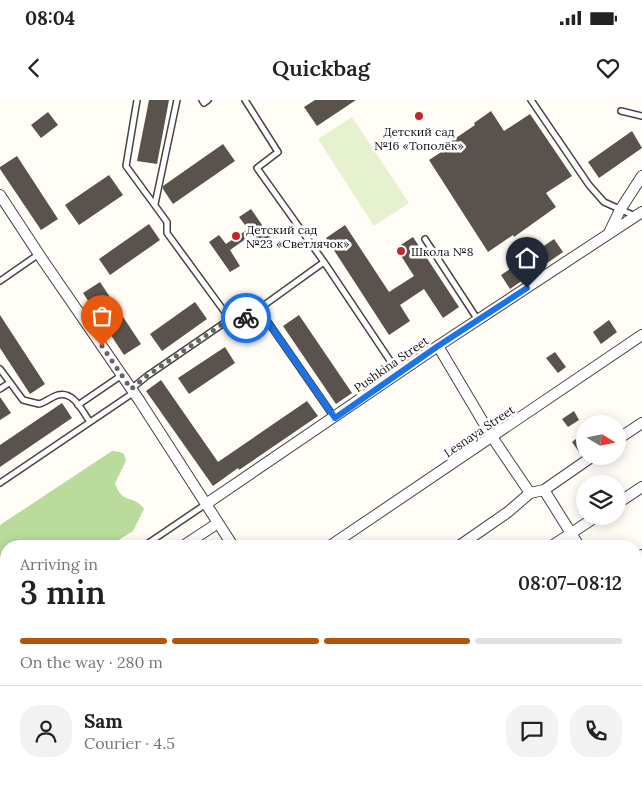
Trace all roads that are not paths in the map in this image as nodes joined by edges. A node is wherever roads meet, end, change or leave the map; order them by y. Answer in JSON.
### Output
{"nodes":[{"id":1,"x":137,"y":100,"type":"edge"},
{"id":2,"x":176,"y":100,"type":"edge"},
{"id":3,"x":202,"y":100,"type":"edge"},
{"id":4,"x":208,"y":100,"type":"edge"},
{"id":5,"x":244,"y":100,"type":"edge"},
{"id":6,"x":531,"y":100,"type":"edge"},
{"id":7,"x":621,"y":111,"type":"dead end"},
{"id":8,"x":642,"y":116,"type":"edge"},
{"id":9,"x":642,"y":176,"type":"edge"},
{"id":10,"x":0,"y":195,"type":"edge"},
{"id":11,"x":154,"y":204,"type":"junction"},
{"id":12,"x":620,"y":210,"type":"junction"},
{"id":13,"x":638,"y":214,"type":"edge"},
{"id":14,"x":608,"y":234,"type":"junction"},
{"id":15,"x":425,"y":239,"type":"dead end"},
{"id":16,"x":39,"y":254,"type":"junction"},
{"id":17,"x":324,"y":262,"type":"junction"},
{"id":18,"x":0,"y":281,"type":"edge"},
{"id":19,"x":259,"y":309,"type":"junction"},
{"id":20,"x":230,"y":319,"type":"junction"},
{"id":21,"x":478,"y":320,"type":"junction"},
{"id":22,"x":642,"y":335,"type":"edge"},
{"id":23,"x":438,"y":346,"type":"junction"},
{"id":24,"x":0,"y":369,"type":"edge"},
{"id":25,"x":399,"y":374,"type":"junction"},
{"id":26,"x":122,"y":375,"type":"junction"},
{"id":27,"x":10,"y":383,"type":"junction"},
{"id":28,"x":0,"y":389,"type":"edge"},
{"id":29,"x":132,"y":391,"type":"junction"},
{"id":30,"x":78,"y":405,"type":"junction"},
{"id":31,"x":335,"y":418,"type":"junction"},
{"id":32,"x":90,"y":422,"type":"junction"},
{"id":33,"x":642,"y":422,"type":"edge"},
{"id":34,"x":626,"y":433,"type":"edge"},
{"id":35,"x":492,"y":438,"type":"junction"},
{"id":36,"x":580,"y":465,"type":"edge"},
{"id":37,"x":0,"y":483,"type":"edge"},
{"id":38,"x":642,"y":487,"type":"edge"},
{"id":39,"x":544,"y":490,"type":"junction"},
{"id":40,"x":530,"y":493,"type":"junction"},
{"id":41,"x":626,"y":498,"type":"edge"},
{"id":42,"x":206,"y":504,"type":"junction"},
{"id":43,"x":218,"y":523,"type":"junction"},
{"id":44,"x":584,"y":525,"type":"edge"},
{"id":45,"x":570,"y":534,"type":"junction"},
{"id":46,"x":153,"y":540,"type":"edge"},
{"id":47,"x":192,"y":540,"type":"edge"},
{"id":48,"x":229,"y":540,"type":"edge"},
{"id":49,"x":339,"y":540,"type":"edge"},
{"id":50,"x":468,"y":540,"type":"edge"},
{"id":51,"x":561,"y":540,"type":"edge"},
{"id":52,"x":574,"y":540,"type":"edge"}],
"edges":[{"from":1,"to":11,"type":"lane"},
{"from":2,"to":11,"type":"lane"},
{"from":3,"to":4,"type":"lane"},
{"from":5,"to":17,"type":"lane"},
{"from":6,"to":12,"type":"lane"},
{"from":7,"to":8,"type":"lane"},
{"from":9,"to":12,"type":"street"},
{"from":10,"to":16,"type":"street"},
{"from":11,"to":20,"type":"lane"},
{"from":12,"to":13,"type":"lane"},
{"from":12,"to":14,"type":"street"},
{"from":13,"to":14,"type":"street","name":"Pushkina Street"},
{"from":14,"to":21,"type":"street","name":"Pushkina Street"},
{"from":15,"to":21,"type":"lane"},
{"from":16,"to":18,"type":"lane"},
{"from":16,"to":26,"type":"street"},
{"from":17,"to":19,"type":"lane"},
{"from":17,"to":25,"type":"lane"},
{"from":19,"to":20,"type":"lane"},
{"from":19,"to":31,"type":"lane"},
{"from":20,"to":29,"type":"lane"},
{"from":21,"to":23,"type":"street","name":"Pushkina Street"},
{"from":22,"to":35,"type":"street","name":"Lesnaya Street"},
{"from":23,"to":25,"type":"street","name":"Pushkina Street"},
{"from":23,"to":35,"type":"street"},
{"from":24,"to":27,"type":"lane"},
{"from":25,"to":31,"type":"street","name":"Pushkina Street"},
{"from":26,"to":29,"type":"street"},
{"from":26,"to":30,"type":"lane"},
{"from":27,"to":28,"type":"lane"},
{"from":27,"to":30,"type":"lane"},
{"from":29,"to":32,"type":"lane"},
{"from":29,"to":42,"type":"street"},
{"from":30,"to":32,"type":"lane"},
{"from":31,"to":42,"type":"street","name":"Pushkina Street"},
{"from":32,"to":37,"type":"lane"},
{"from":33,"to":34,"type":"street"},
{"from":35,"to":40,"type":"street"},
{"from":35,"to":49,"type":"street","name":"Lesnaya Street"},
{"from":36,"to":39,"type":"street"},
{"from":38,"to":41,"type":"street"},
{"from":39,"to":40,"type":"street"},
{"from":39,"to":45,"type":"street"},
{"from":40,"to":50,"type":"street"},
{"from":42,"to":43,"type":"street"},
{"from":42,"to":46,"type":"lane"},
{"from":43,"to":47,"type":"street"},
{"from":43,"to":48,"type":"street"},
{"from":44,"to":45,"type":"street"},
{"from":45,"to":51,"type":"street"},
{"from":45,"to":52,"type":"street"}]}
